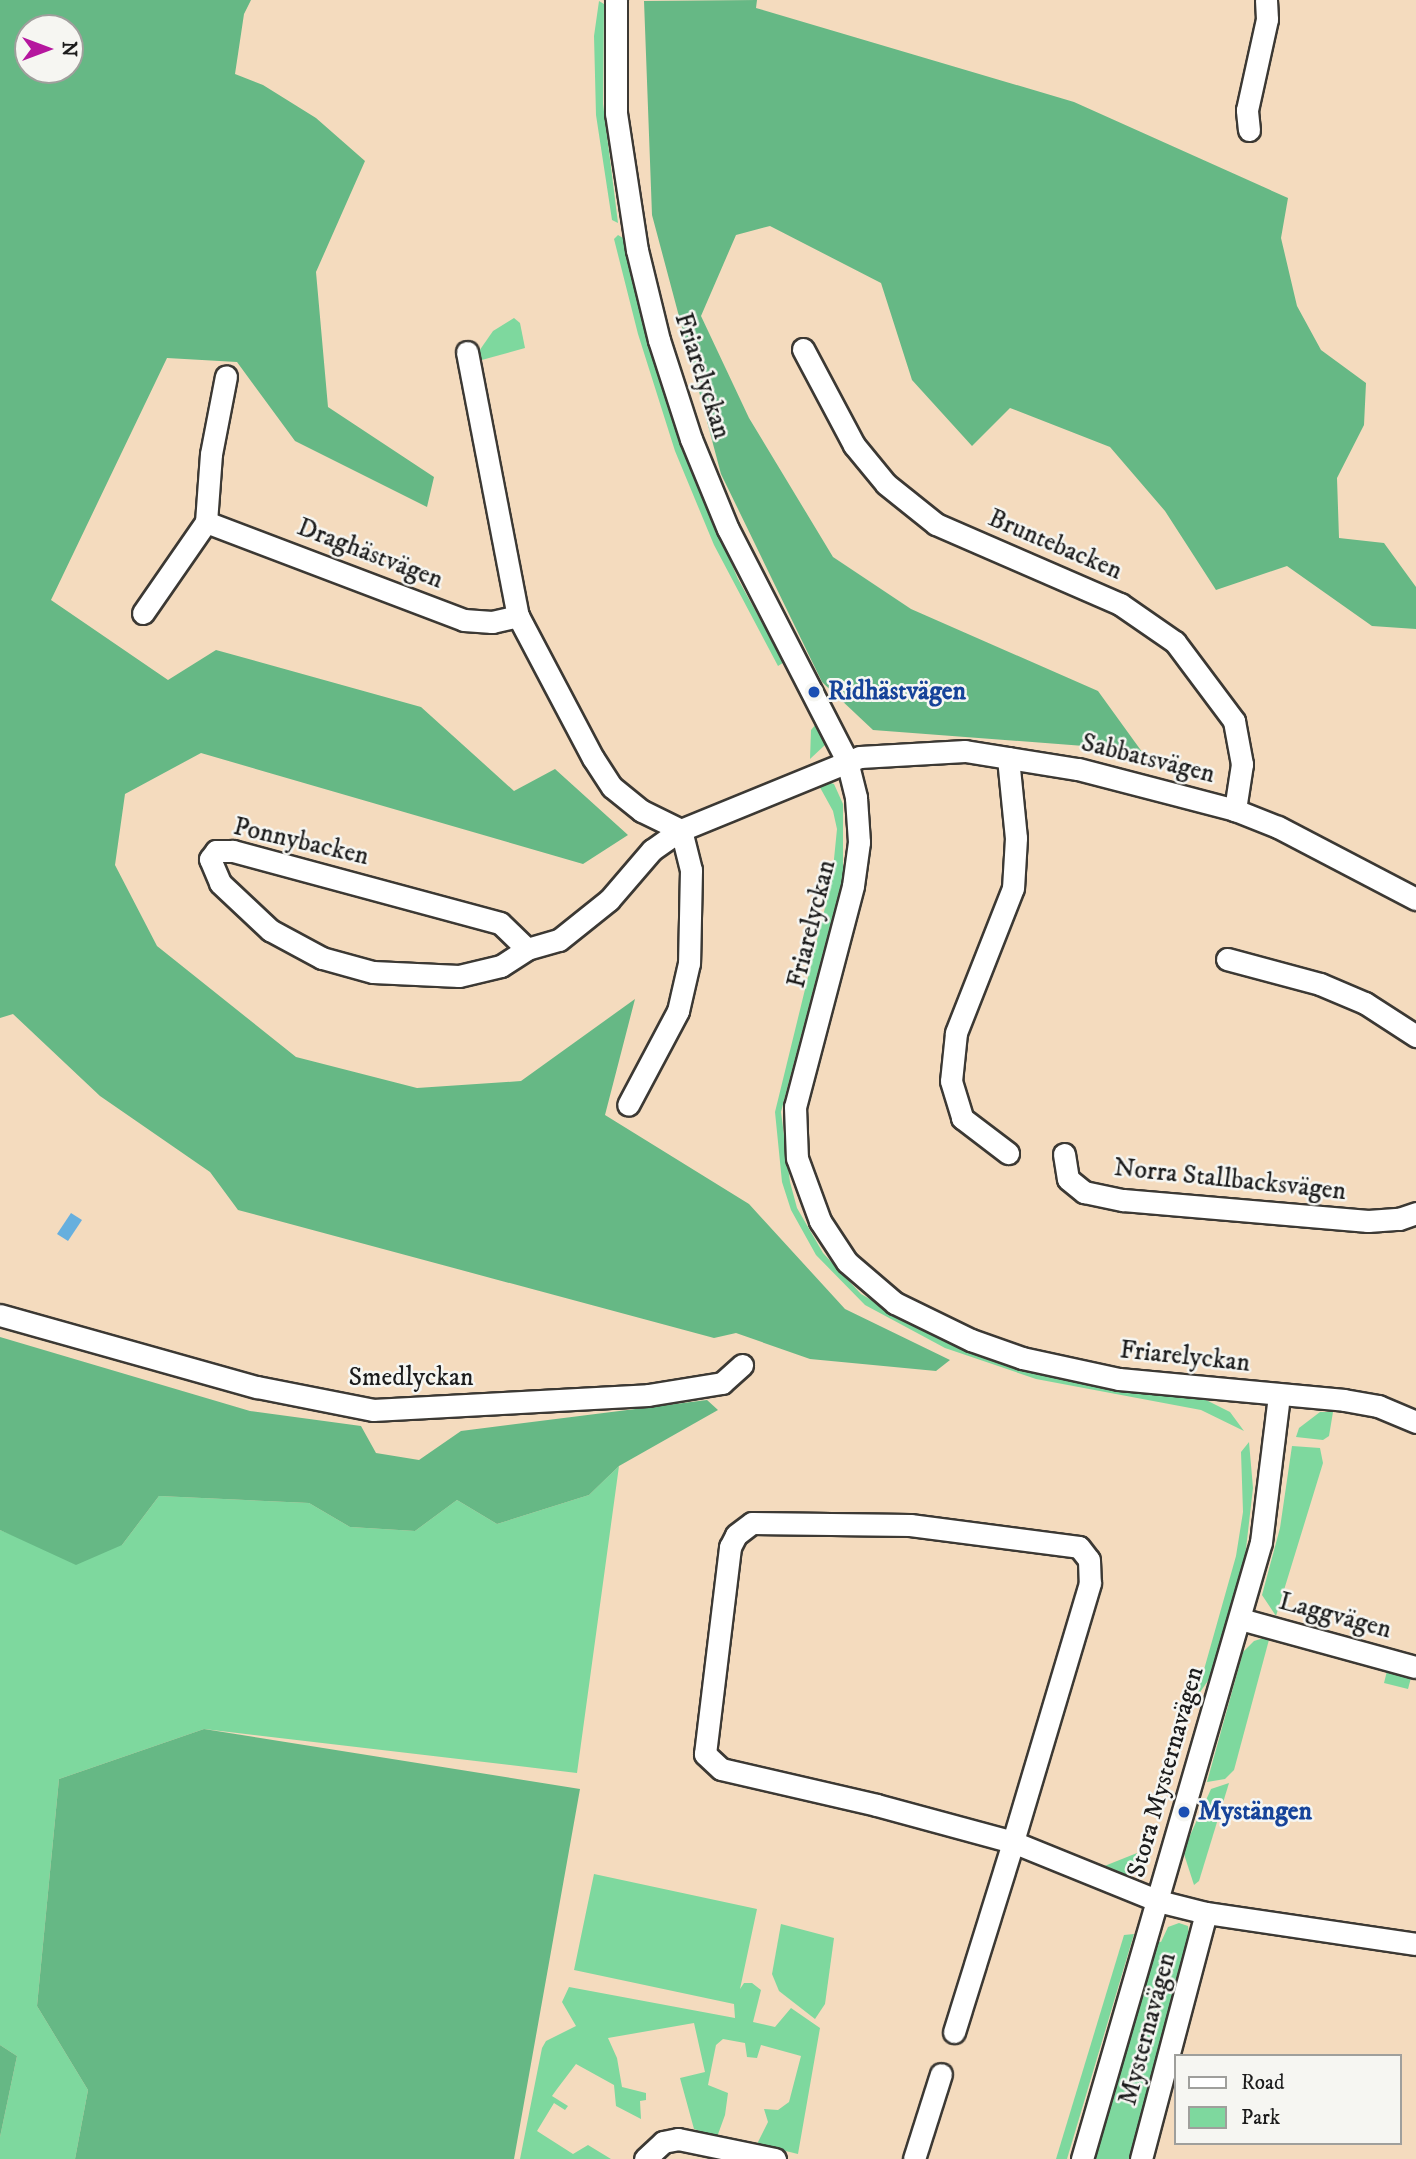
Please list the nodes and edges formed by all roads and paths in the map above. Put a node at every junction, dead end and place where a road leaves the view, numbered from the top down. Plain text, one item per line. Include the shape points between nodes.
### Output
1 (616, 0) edge
2 (1266, 0) edge
3 (1249, 130) dead end
4 (803, 349) dead end
5 (467, 352) dead end
6 (226, 376) dead end
7 (206, 522) junction
8 (143, 613) dead end
9 (518, 617) junction
10 (1008, 758) junction
11 (847, 761) junction
12 (1235, 810) junction
13 (681, 830) junction
14 (1416, 899) edge
15 (527, 949) junction
16 (1227, 960) dead end
17 (1416, 1036) edge
18 (628, 1105) dead end
19 (1008, 1153) dead end
20 (1064, 1154) dead end
21 (1416, 1213) edge
22 (0, 1315) edge
23 (742, 1365) dead end
24 (1279, 1395) junction
25 (1416, 1422) edge
26 (1240, 1619) junction
27 (1416, 1667) edge
28 (1013, 1842) junction
29 (1158, 1901) junction
30 (1206, 1913) junction
31 (1416, 1944) edge
32 (954, 2032) dead end
33 (941, 2074) dead end
34 (645, 2159) edge
35 (775, 2159) edge
36 (914, 2159) edge
37 (1082, 2159) edge
38 (1141, 2159) edge

1 - 11 street, Friarelyckan via 616,113 637,250 659,340 691,439 728,528
2 - 3 street via 1267,19 1247,110
4 - 12 street, Bruntebacken via 854,446 886,484 936,524 1121,604 1175,642 1234,721 1242,764
5 - 9 street
6 - 7 street via 211,454
7 - 8 street
7 - 9 street, Draghästvägen via 464,620 492,622
9 - 13 street via 612,788 642,811
10 - 11 street, Sabbatsvägen via 965,751 903,751
10 - 12 street, Sabbatsvägen via 1079,769
10 - 19 street via 1016,838 1013,888 956,1033 951,1081 962,1118
11 - 13 street
11 - 24 street, Friarelyckan via 859,842 853,886 800,1083 794,1122 801,1177 834,1245 870,1283 909,1312 1022,1358 1119,1379
12 - 14 street, Sabbatsvägen via 1278,827
13 - 15 street, Ponnybacken via 652,850 609,900 559,940
13 - 18 street via 690,859 690,963 678,1011
15 - 15 street, Ponnybacken via 501,966 459,976 373,972 322,958 270,930 228,892 211,871 210,859 216,850 233,850 500,923
16 - 17 street via 1320,984 1365,1003
20 - 21 street, Norra Stallbacksvägen via 1068,1178 1084,1192 1123,1200 1368,1221
22 - 23 street, Smedlyckan via 257,1387 373,1410 648,1395 722,1383
24 - 25 street, Friarelyckan via 1377,1406
24 - 26 street, Stora Mysternavägen via 1261,1542
26 - 27 street, Laggvägen
26 - 29 street, Stora Mysternavägen
28 - 28 street via 1090,1583 1087,1555 1066,1542 910,1525 762,1522 741,1530 730,1547 705,1747 711,1764
28 - 29 street
28 - 32 street
29 - 30 street
29 - 37 street, Stora Mysternavägen
30 - 31 street
30 - 38 street, Mysternavägen
33 - 36 street
34 - 35 street via 663,2142 678,2139

